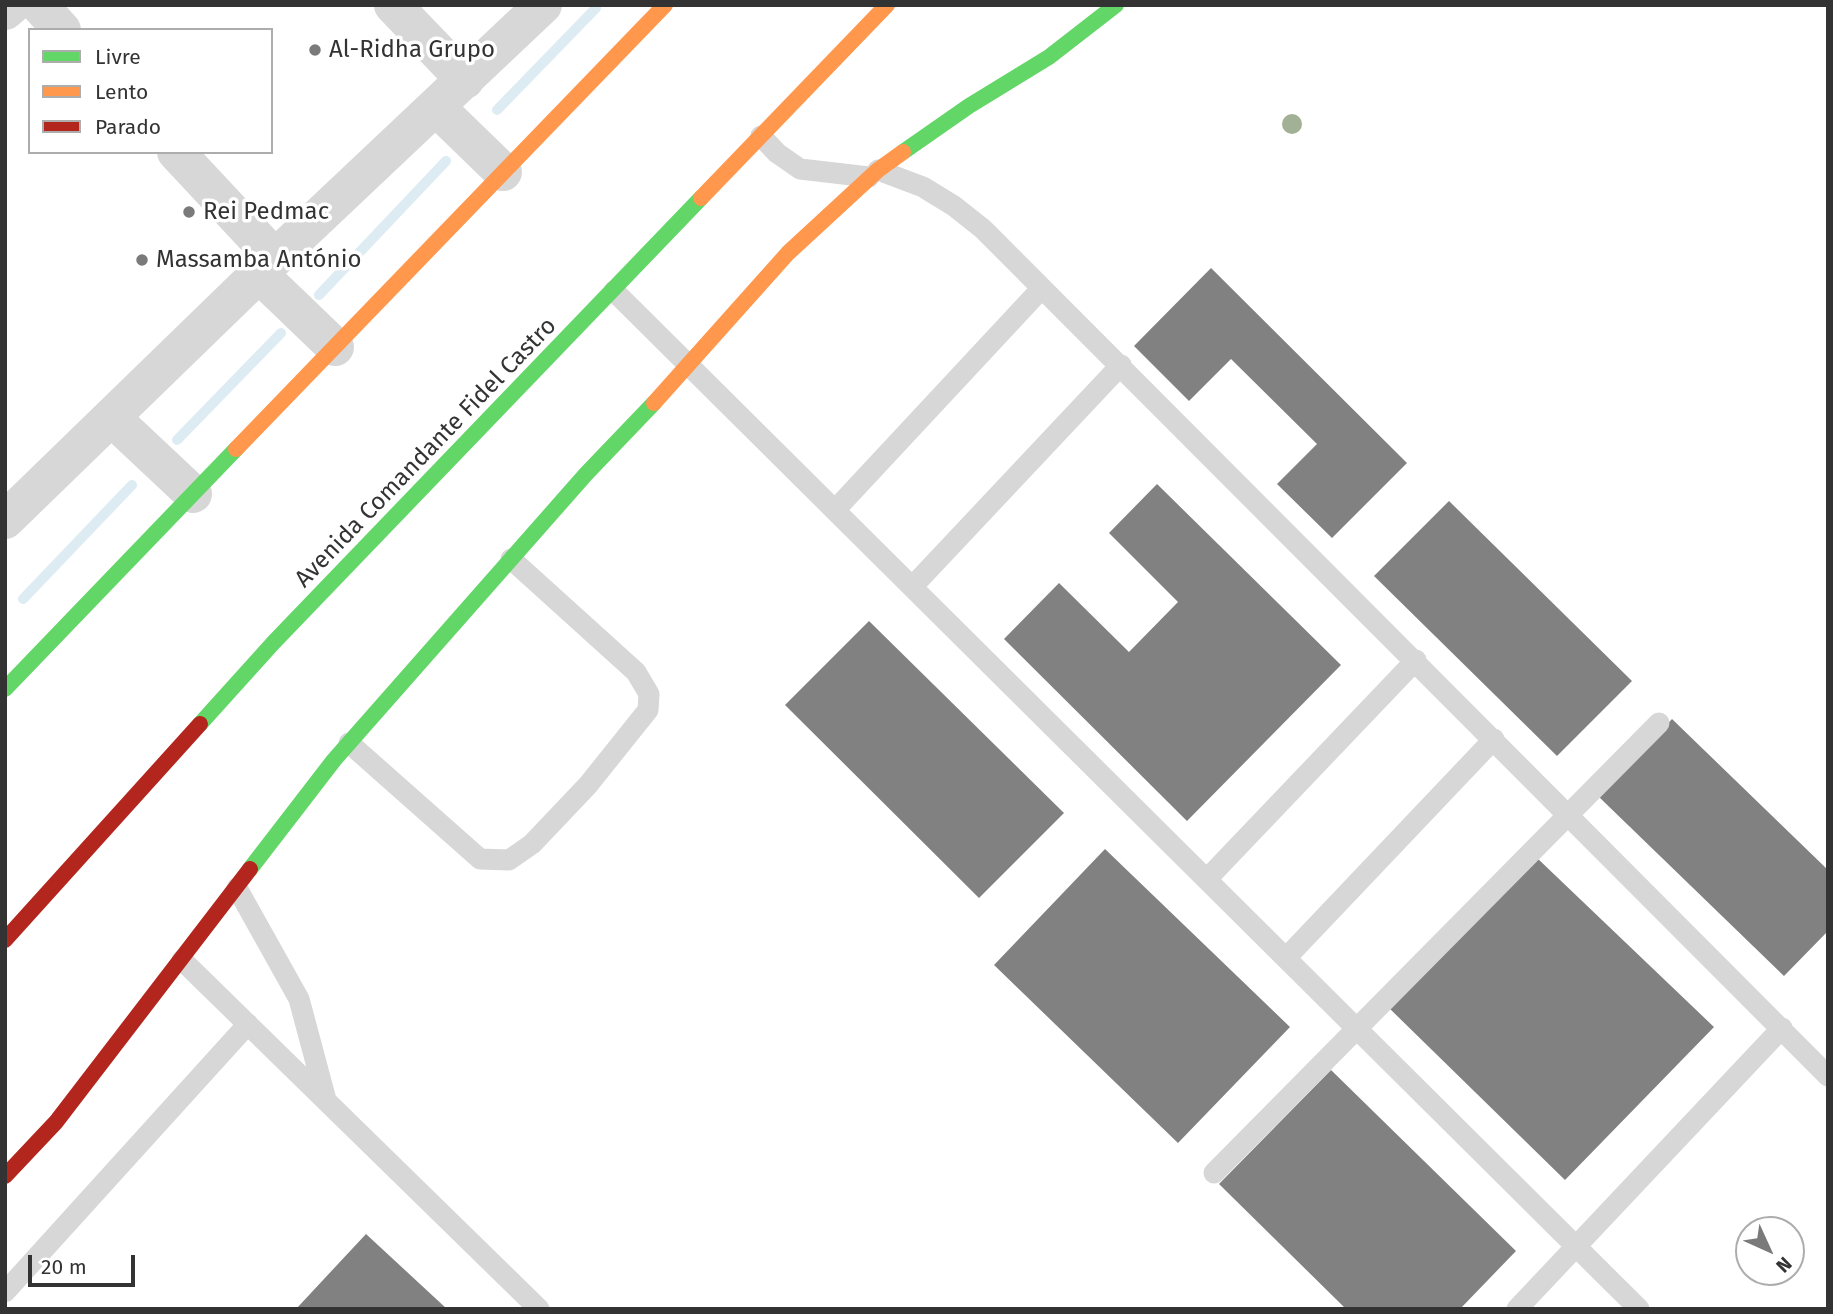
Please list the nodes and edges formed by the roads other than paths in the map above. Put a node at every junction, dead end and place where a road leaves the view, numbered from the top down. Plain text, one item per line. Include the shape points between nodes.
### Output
1 (12, 5) edge
2 (39, 5) edge
3 (393, 5) edge
4 (543, 5) edge
5 (887, 5) edge
6 (1116, 5) edge
7 (654, 9) edge
8 (5, 11) edge
9 (60, 28) edge
10 (465, 80) junction
11 (436, 107) junction
12 (761, 136) junction
13 (178, 154) edge
14 (503, 172) junction
15 (873, 174) junction
16 (267, 266) junction
17 (1042, 288) junction
18 (614, 291) junction
19 (335, 347) junction
20 (691, 365) junction
21 (1121, 365) junction
22 (111, 417) junction
23 (193, 494) junction
24 (836, 509) junction
25 (5, 520) edge
26 (511, 559) junction
27 (913, 586) junction
28 (1416, 660) junction
29 (5, 689) edge
30 (1659, 723) dead end
31 (1494, 738) junction
32 (349, 743) junction
33 (1569, 814) junction
34 (1207, 879) junction
35 (237, 888) junction
36 (5, 940) edge
37 (1286, 958) junction
38 (182, 960) junction
39 (248, 1024) junction
40 (1782, 1028) junction
41 (1357, 1029) junction
42 (1828, 1076) edge
43 (326, 1100) junction
44 (1214, 1174) dead end
45 (5, 1176) edge
46 (1574, 1246) junction
47 (5, 1292) edge
48 (539, 1309) edge
49 (1517, 1309) edge
50 (1639, 1309) edge

1 - 8 street
2 - 9 street
3 - 10 street
4 - 10 street
5 - 12 main road, Avenida Comandante Fidel Castro
6 - 15 main road via 1048,57
7 - 14 main road
10 - 11 street
11 - 14 street
11 - 16 street
12 - 15 lane via 800,169
12 - 18 main road, Avenida Comandante Fidel Castro
13 - 16 street
14 - 19 main road
15 - 17 lane via 923,187 954,206
15 - 20 main road via 788,253
16 - 19 street
16 - 22 street
17 - 21 lane
17 - 24 lane
18 - 20 lane
18 - 36 main road, Avenida Comandante Fidel Castro via 274,642
19 - 23 main road
20 - 24 lane
20 - 26 main road
21 - 27 lane
21 - 28 lane
22 - 23 street
22 - 25 street
23 - 29 main road
24 - 27 lane
26 - 32 main road
26 - 32 lane via 636,672 649,694 648,710 588,785 532,844 509,860 480,859
27 - 34 lane
28 - 31 lane
28 - 34 lane
30 - 33 lane
31 - 33 lane
31 - 37 lane
32 - 35 main road
33 - 40 lane
33 - 41 lane
34 - 37 lane
35 - 38 main road
35 - 43 lane via 299,999
37 - 41 lane
38 - 39 lane
38 - 45 main road via 56,1122
39 - 43 lane
39 - 47 lane
40 - 42 lane
40 - 46 lane
41 - 44 lane
41 - 46 lane
43 - 48 lane
46 - 49 lane
46 - 50 lane

